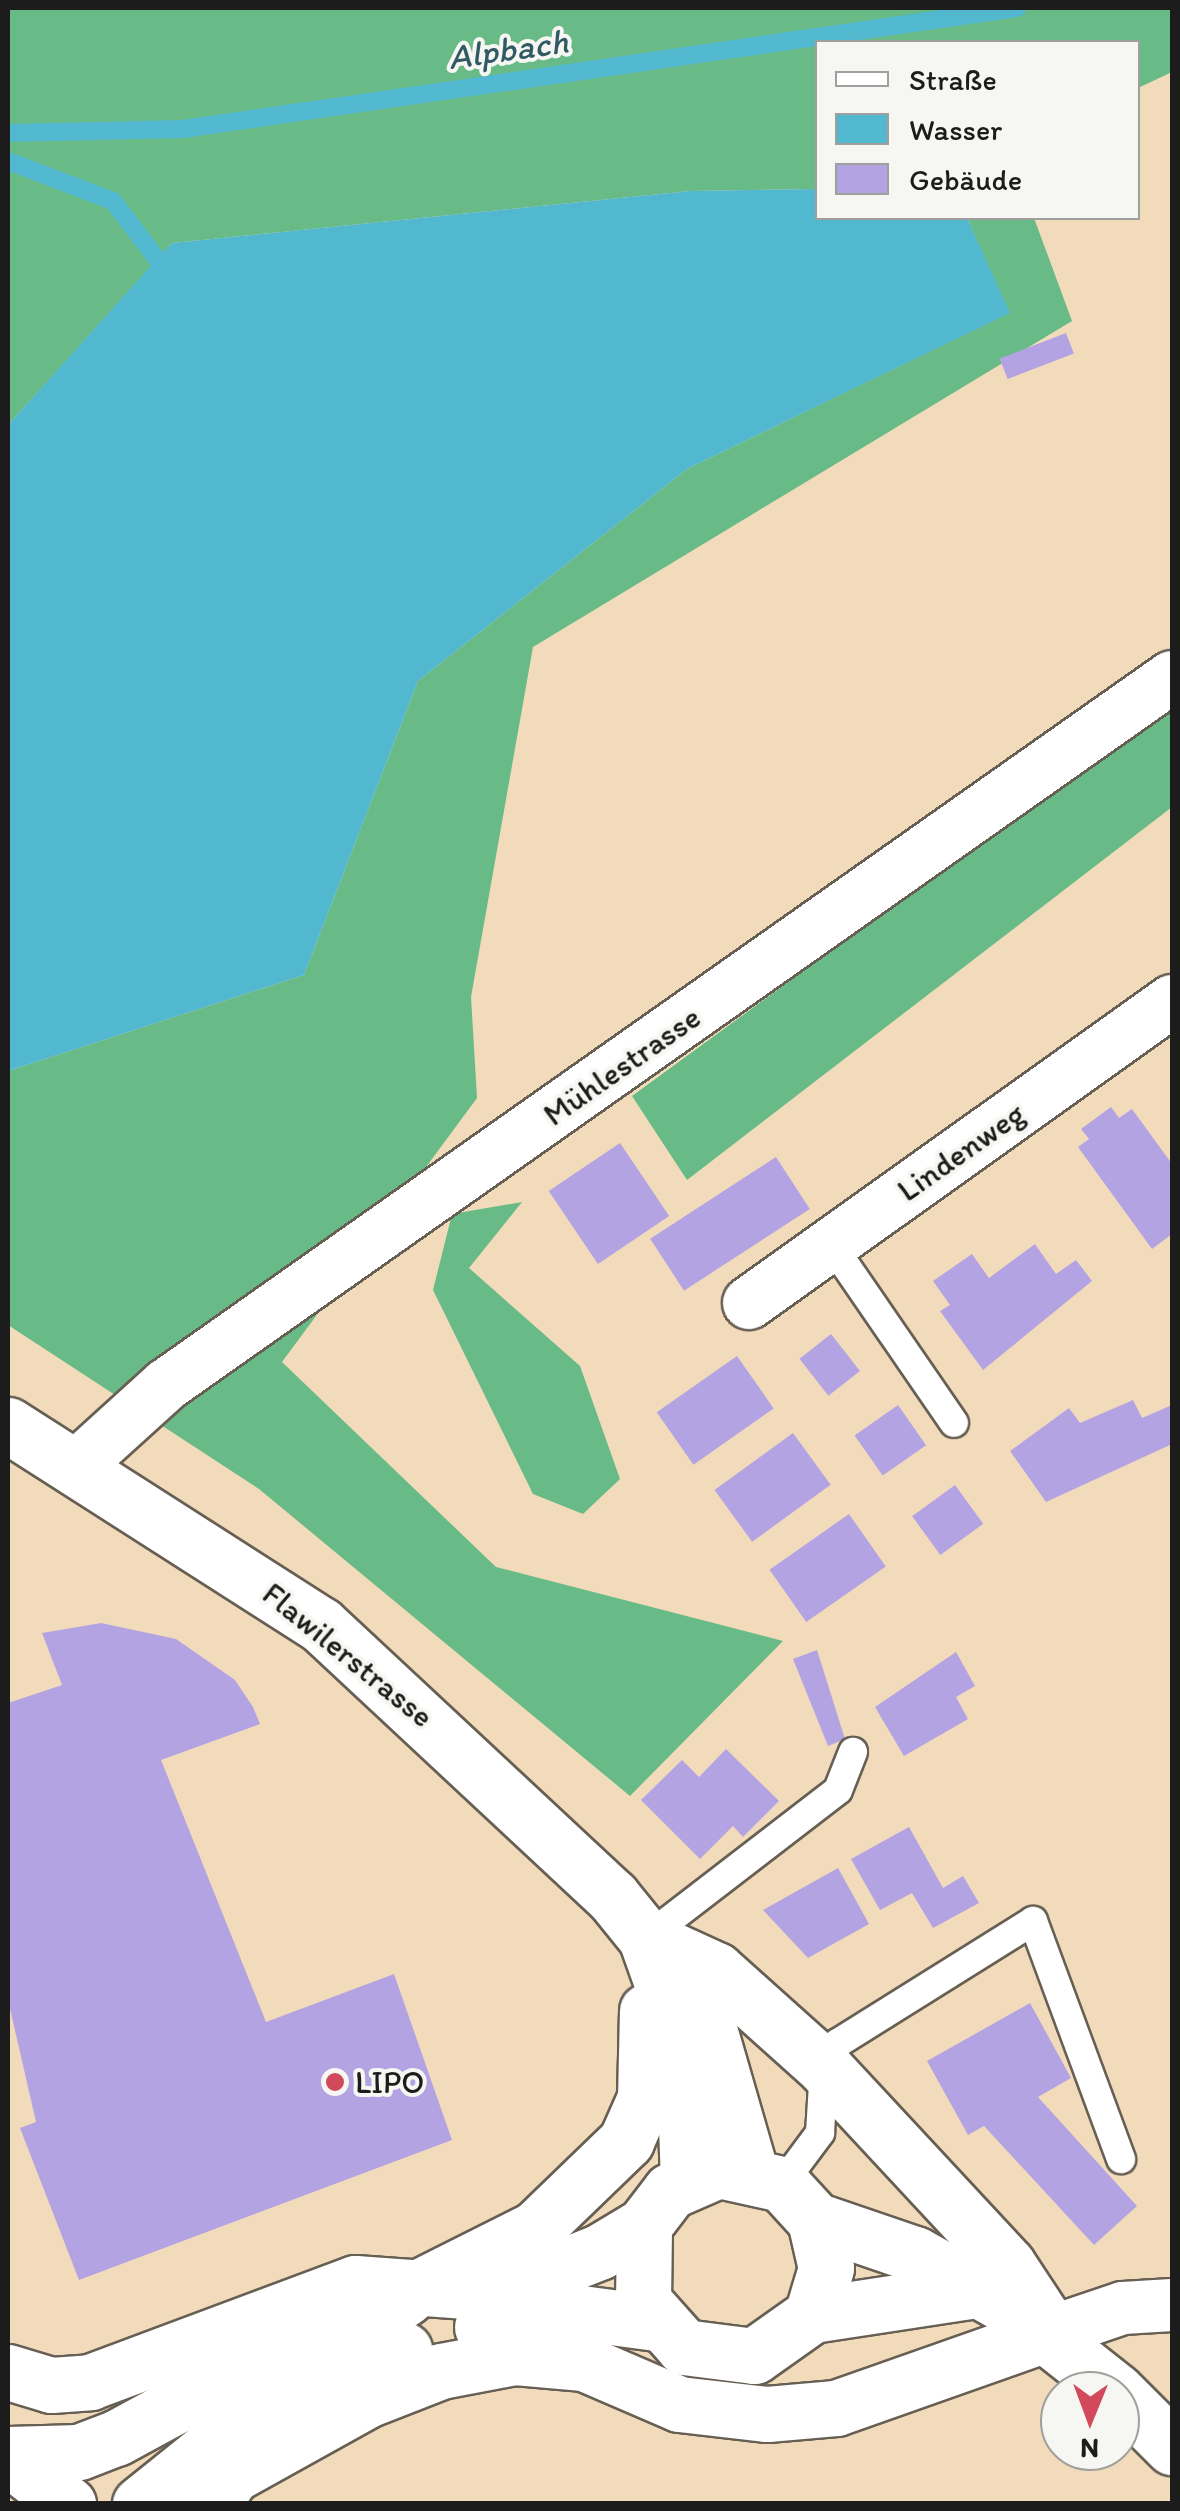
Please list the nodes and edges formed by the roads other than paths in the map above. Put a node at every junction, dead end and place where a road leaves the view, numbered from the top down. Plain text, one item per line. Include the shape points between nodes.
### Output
1 (1172, 678) edge
2 (1172, 1001) edge
3 (831, 1244) junction
4 (749, 1303) dead end
5 (954, 1423) dead end
6 (8, 1425) edge
7 (80, 1464) junction
8 (853, 1752) dead end
9 (667, 1949) junction
10 (824, 2068) junction
11 (1121, 2160) dead end
12 (688, 2180) junction
13 (782, 2192) junction
14 (644, 2225) junction
15 (421, 2286) junction
16 (971, 2292) junction
17 (1172, 2305) edge
18 (812, 2315) junction
19 (656, 2323) junction
20 (1052, 2332) junction
21 (1094, 2371) edge
22 (8, 2372) edge
23 (1140, 2415) edge
24 (1172, 2447) edge
25 (8, 2456) edge
26 (68, 2504) edge
27 (140, 2504) edge
28 (214, 2504) edge

1 - 7 street, Mühlestrasse via 166,1386
2 - 3 street, Lindenweg
3 - 4 street, Lindenweg
3 - 5 lane
6 - 7 main road, Flawilerstrasse
7 - 9 main road, Flawilerstrasse via 321,1625 526,1806
8 - 9 lane via 838,1790
9 - 10 main road via 716,1970
9 - 12 main road, Flawilerstrasse
9 - 13 main road, Flawilerstrasse
9 - 15 main road via 645,2098 626,2141 535,2229
10 - 11 lane via 870,2015 1033,1921
10 - 13 lane via 820,2134
10 - 20 main road via 1008,2265
12 - 13 main road
12 - 14 main road
13 - 16 main road via 916,2254
13 - 18 main road via 826,2268
14 - 15 main road via 496,2293
14 - 19 main road via 637,2276
15 - 22 main road via 354,2282 90,2382 50,2385
15 - 25 main road via 368,2324 232,2375 116,2438 80,2452
16 - 18 main road
16 - 20 main road
17 - 20 street via 1123,2308
18 - 19 main road via 754,2356 718,2358
19 - 27 main road via 566,2310 428,2341 253,2413
20 - 21 main road
20 - 28 main road via 836,2408 767,2414 679,2404 584,2363 514,2357 441,2371 367,2400 232,2475
23 - 24 main road
25 - 26 main road

